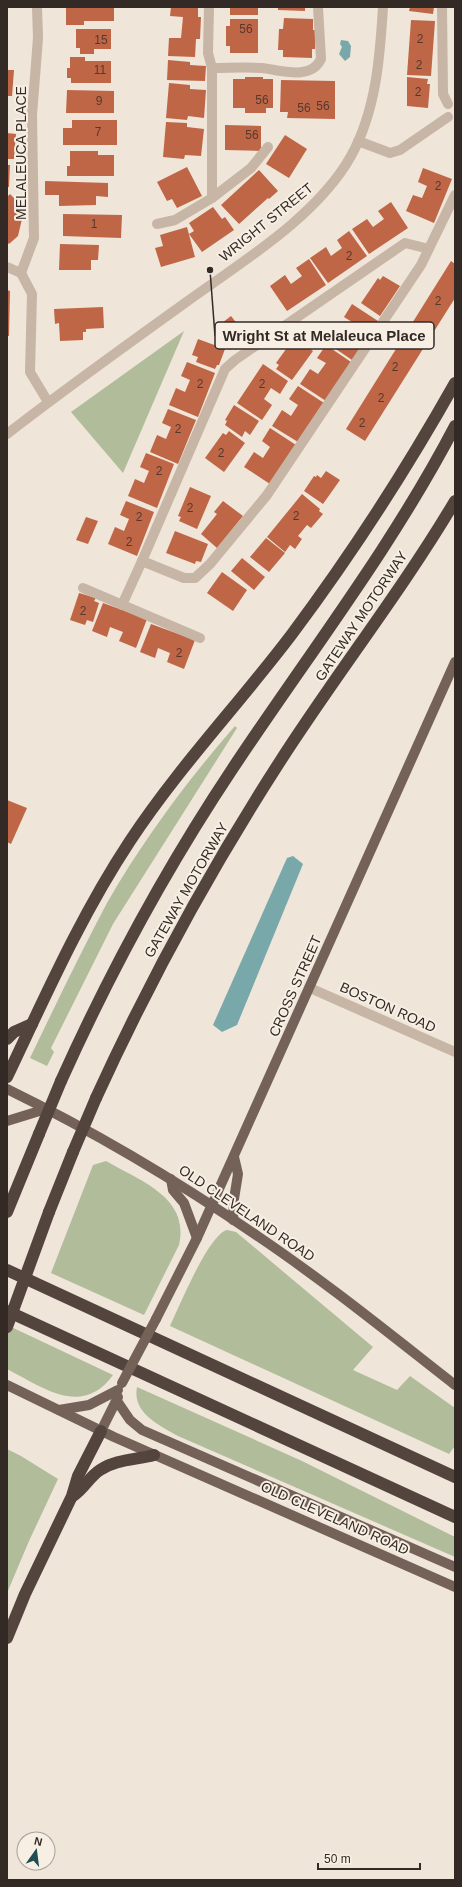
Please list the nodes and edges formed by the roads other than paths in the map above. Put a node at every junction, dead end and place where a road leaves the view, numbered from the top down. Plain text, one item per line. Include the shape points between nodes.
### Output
1 (37, 7) edge
2 (209, 7) edge
3 (318, 7) edge
4 (383, 7) edge
5 (442, 7) edge
6 (212, 68) junction
7 (452, 103) edge
8 (451, 119) edge
9 (358, 141) junction
10 (268, 147) dead end
11 (455, 195) edge
12 (212, 198) junction
13 (157, 224) dead end
14 (429, 249) junction
15 (7, 267) edge
16 (21, 273) junction
17 (455, 383) edge
18 (48, 402) junction
19 (455, 426) edge
20 (7, 434) edge
21 (455, 502) edge
22 (142, 561) junction
23 (83, 588) dead end
24 (122, 605) junction
25 (200, 638) dead end
26 (455, 662) edge
27 (310, 988) junction
28 (32, 1024) junction
29 (7, 1039) edge
30 (455, 1052) edge
31 (7, 1077) edge
32 (7, 1089) edge
33 (46, 1109) junction
34 (7, 1121) edge
35 (234, 1157) junction
36 (171, 1179) junction
37 (211, 1206) junction
38 (7, 1212) edge
39 (233, 1220) junction
40 (197, 1238) junction
41 (7, 1270) edge
42 (7, 1311) edge
43 (7, 1328) edge
44 (7, 1385) edge
45 (455, 1385) edge
46 (120, 1386) junction
47 (117, 1401) junction
48 (56, 1410) junction
49 (101, 1431) junction
50 (154, 1455) junction
51 (455, 1477) edge
52 (72, 1496) junction
53 (455, 1517) edge
54 (455, 1567) edge
55 (455, 1587) edge
56 (7, 1638) edge

1 - 16 street, MELALEUCA PLACE via 38,38 32,115 34,238
2 - 6 street via 208,52
3 - 6 street via 321,59 318,66 310,71 290,73 262,68
4 - 9 street, WRIGHT STREET via 374,91
5 - 7 street via 443,94
6 - 12 street
7 - 8 street via 446,110
8 - 9 street via 435,126 400,150 390,153
9 - 18 street, WRIGHT STREET via 351,157 326,192 297,219 255,253
10 - 12 street via 251,168
11 - 14 street
12 - 13 street via 174,220
14 - 22 street via 406,244 225,369
14 - 22 street via 421,265 267,495 206,569 195,578 184,578
15 - 16 street
16 - 18 street via 32,294 30,372
17 - 28 highway via 409,460 292,635 169,786 130,840 78,928
18 - 20 street, WRIGHT STREET
19 - 38 highway, GATEWAY MOTORWAY, bridge via 393,533 198,821 126,947 61,1081
21 - 43 highway, GATEWAY MOTORWAY, bridge via 405,581 289,748 173,943 131,1023 96,1098 48,1212
22 - 24 street
23 - 24 street
24 - 25 street
26 - 27 main road, CROSS STREET
27 - 30 street, BOSTON ROAD
27 - 35 main road, CROSS STREET
28 - 29 highway via 14,1032
28 - 31 highway
32 - 33 main road, OLD CLEVELAND ROAD
33 - 34 main road
33 - 36 main road, OLD CLEVELAND ROAD via 90,1131
35 - 37 main road, CROSS STREET
35 - 39 main road via 238,1174
36 - 37 main road, OLD CLEVELAND ROAD
36 - 40 main road via 173,1190 184,1203
37 - 39 main road, OLD CLEVELAND ROAD
37 - 40 main road, CROSS STREET
39 - 45 main road, OLD CLEVELAND ROAD via 354,1307
40 - 46 main road, CROSS STREET, bridge
41 - 51 highway
42 - 53 highway
44 - 48 main road, OLD CLEVELAND ROAD
46 - 47 main road
46 - 48 main road via 89,1406
47 - 49 main road
47 - 54 main road via 130,1420 142,1430
48 - 49 main road, OLD CLEVELAND ROAD
49 - 50 main road, OLD CLEVELAND ROAD
49 - 52 highway via 78,1476
50 - 52 highway via 110,1464 92,1476 79,1492
50 - 55 main road, OLD CLEVELAND ROAD
52 - 56 highway

